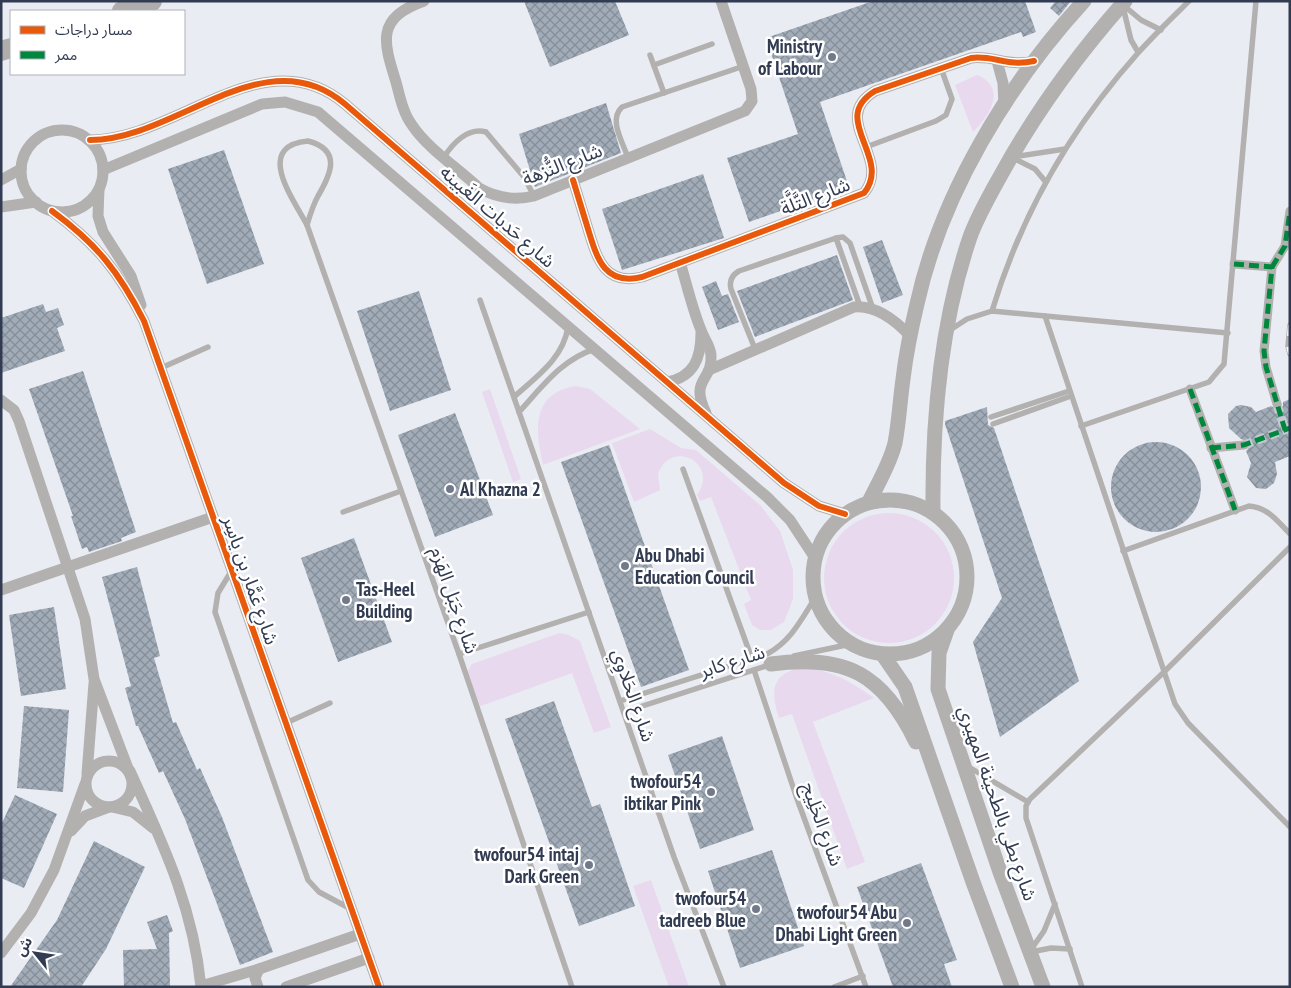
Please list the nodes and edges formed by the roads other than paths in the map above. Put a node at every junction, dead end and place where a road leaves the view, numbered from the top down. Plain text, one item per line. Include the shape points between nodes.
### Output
1 (152, 1) edge
2 (424, 1) edge
3 (721, 1) edge
4 (1084, 1) edge
5 (1188, 1) edge
6 (1256, 1) edge
7 (1124, 3) edge
8 (125, 10) edge
9 (1161, 30) junction
10 (712, 44) dead end
11 (1138, 52) junction
12 (650, 56) dead end
13 (997, 61) junction
14 (1034, 61) junction
15 (654, 65) junction
16 (744, 66) junction
17 (940, 68) junction
18 (664, 93) junction
19 (1004, 106) junction
20 (90, 140) junction
21 (866, 147) junction
22 (1065, 149) junction
23 (444, 157) junction
24 (1011, 157) junction
25 (628, 158) junction
26 (21, 169) junction
27 (103, 170) junction
28 (1, 180) edge
29 (573, 180) junction
30 (1045, 181) junction
31 (99, 188) junction
32 (534, 196) junction
33 (36, 202) junction
34 (1, 208) edge
35 (52, 211) junction
36 (1290, 211) edge
37 (307, 225) junction
38 (836, 238) junction
39 (680, 262) junction
40 (1234, 264) junction
41 (1272, 267) junction
42 (480, 300) dead end
43 (860, 306) junction
44 (873, 309) junction
45 (992, 311) junction
46 (1045, 316) junction
47 (144, 321) junction
48 (568, 325) junction
49 (701, 331) junction
50 (946, 332) junction
51 (1228, 333) junction
52 (910, 336) junction
53 (208, 347) dead end
54 (595, 349) junction
55 (755, 349) junction
56 (161, 368) junction
57 (709, 370) junction
58 (667, 382) junction
59 (1190, 389) junction
60 (1070, 394) junction
61 (514, 397) junction
62 (1, 400) edge
63 (1277, 404) tunnel mouth
64 (519, 412) junction
65 (708, 416) junction
66 (991, 418) dead end
67 (993, 424) dead end
68 (1081, 426) junction
69 (1244, 445) tunnel mouth
70 (1211, 448) junction
71 (683, 469) dead end
72 (401, 491) junction
73 (869, 502) junction
74 (1235, 510) junction
75 (343, 512) dead end
76 (933, 512) junction
77 (845, 514) junction
78 (213, 517) junction
79 (1290, 534) edge
80 (1290, 547) edge
81 (1123, 551) junction
82 (815, 558) junction
83 (68, 567) junction
84 (232, 570) junction
85 (1, 590) edge
86 (815, 598) junction
87 (589, 612) junction
88 (947, 629) junction
89 (851, 644) junction
90 (458, 654) junction
91 (883, 655) junction
92 (752, 659) junction
93 (771, 664) junction
94 (754, 670) junction
95 (1164, 672) junction
96 (94, 679) junction
97 (620, 701) junction
98 (330, 704) dead end
99 (624, 712) junction
100 (286, 723) junction
101 (963, 764) junction
102 (129, 771) junction
103 (937, 778) junction
104 (86, 780) junction
105 (1028, 802) junction
106 (110, 807) junction
107 (1290, 827) edge
108 (160, 837) junction
109 (64, 843) junction
110 (1055, 904) junction
111 (351, 909) junction
112 (360, 934) junction
113 (1070, 949) junction
114 (1, 953) edge
115 (1029, 953) junction
116 (369, 958) junction
117 (259, 969) junction
118 (863, 976) junction
119 (201, 986) edge
120 (258, 987) edge
121 (286, 987) edge
122 (379, 987) edge
123 (572, 987) edge
124 (724, 987) edge
125 (834, 987) edge
126 (866, 987) edge
127 (1012, 987) edge
128 (1043, 987) edge
129 (1082, 987) edge

1 - 8 highway
2 - 23 street, شارع النُّزهة via 395,16 387,30 385,46 406,116 418,133
3 - 16 street, شارع النُّزهة
4 - 14 street
5 - 9 lane
6 - 40 lane
7 - 9 lane via 1141,20
7 - 11 lane via 1131,40
7 - 24 street via 1066,71
9 - 11 lane
10 - 15 lane
11 - 22 lane
12 - 15 lane
13 - 14 street, شارع التَّلَّة via 1015,64
13 - 17 street, شارع التَّلَّة via 978,57
13 - 19 street via 1003,83
14 - 19 street
15 - 18 lane
16 - 18 lane
16 - 25 street, شارع النُّزهة via 753,95 745,111
17 - 21 street, شارع التَّلَّة via 875,90 863,100 857,121
17 - 21 lane via 952,99 946,115
18 - 25 lane via 626,105 617,113 616,126
19 - 52 street via 948,210 931,254
20 - 26 street via 74,131 47,132 26,151
20 - 27 street via 100,154
20 - 58 street, شارع حَدبات الغَبينه via 128,135 258,83 285,79 318,86 335,95
21 - 39 street, شارع التَّلَّة via 873,175 868,188 858,196
22 - 24 lane
22 - 30 lane
23 - 32 street, شارع النُّزهة via 489,194 512,199
23 - 32 lane via 461,138 476,131 486,132 524,178
24 - 30 lane via 1035,169
24 - 50 street via 971,235
25 - 29 street, شارع النُّزهة
26 - 28 street
26 - 33 street via 24,187
27 - 31 street
27 - 48 street, شارع حَدبات الغَبينه via 262,104 285,102 307,107 327,118
29 - 32 street, شارع النُّزهة
29 - 39 street, شارع التَّلَّة via 598,260 609,273 634,279
30 - 45 lane via 1005,268
31 - 35 street via 94,197 80,208
31 - 47 street, شارع عَمَّار بن ياسِر via 100,224 134,284
33 - 34 street
33 - 35 street
35 - 47 street, شارع عَمَّار بن ياسِر via 101,253
36 - 41 street via 1285,246
37 - 37 lane, شارع جَبَل الهَزم via 313,206 328,181 331,164 323,148 308,141 291,145 284,151 279,168
37 - 72 lane, شارع جَبَل الهَزم
38 - 43 lane
38 - 44 lane via 848,240
38 - 55 lane via 739,271 733,276 731,289
39 - 49 street
40 - 41 street
40 - 51 lane
41 - 63 street via 1264,351
42 - 61 lane, شارع الحَلاوِي
43 - 44 street
43 - 55 street via 843,310
44 - 52 street via 897,323
45 - 46 lane
45 - 50 lane via 967,318
46 - 51 lane
46 - 60 lane
47 - 56 street, شارع عَمَّار بن ياسِر
48 - 54 street, شارع حَدبات الغَبينه
48 - 61 lane via 556,357
49 - 57 street via 711,353
49 - 58 street via 701,351 696,364 680,378
50 - 76 street via 932,438
51 - 59 lane via 1226,357 1220,371 1209,382
52 - 73 street via 894,443
53 - 56 lane
54 - 64 lane via 562,366
54 - 82 street, شارع حَدبات الغَبينه via 781,509
55 - 57 street
56 - 78 street, شارع عَمَّار بن ياسِر
57 - 65 street via 700,384 699,394
58 - 65 street, شارع حَدبات الغَبينه
59 - 68 lane
59 - 70 street
60 - 66 lane
60 - 67 lane
60 - 68 lane
61 - 64 lane, شارع الحَلاوِي
62 - 83 street via 14,410 19,421
64 - 87 lane, شارع الحَلاوِي
65 - 77 street, شارع حَدبات الغَبينه via 807,499
68 - 81 lane
69 - 70 street
70 - 74 street
71 - 92 lane
72 - 75 lane
72 - 90 lane, شارع جَبَل الهَزم
73 - 76 street via 909,502
73 - 77 street
74 - 79 lane via 1249,506 1263,509
74 - 81 lane
76 - 88 street via 955,536 967,568 965,594
77 - 82 street via 826,533
78 - 83 street
78 - 84 street, شارع عَمَّار بن ياسِر
80 - 95 lane
81 - 95 lane
82 - 86 street via 812,571
83 - 85 street
83 - 96 street via 85,619
84 - 100 street, شارع عَمَّار بن ياسِر
84 - 111 lane via 218,593 215,612 308,880 319,892
86 - 89 street via 826,622
86 - 92 lane, شارع كابر via 786,641 767,654
87 - 90 lane
87 - 97 lane, شارع الحَلاوِي
88 - 91 street via 918,650
88 - 101 street, شارع بطي بالطحينة المهيري via 939,653 938,689
89 - 91 street
89 - 93 lane, شارع كابر
90 - 123 lane, شارع جَبَل الهَزم
91 - 103 street via 905,687
92 - 97 lane, شارع كابر
93 - 94 lane, شارع كابر
93 - 103 street via 820,661 844,667 867,678 903,715
94 - 99 lane, شارع كابر
94 - 118 lane, شارع الخَلِيج via 796,796
95 - 105 lane
95 - 107 lane via 1170,694 1188,723
96 - 102 street
96 - 104 street
97 - 99 lane, شارع الحَلاوِي
98 - 100 lane
99 - 124 lane, شارع الحَلاوِي via 674,857
100 - 111 street, شارع عَمَّار بن ياسِر
101 - 105 lane
101 - 115 street, شارع بطي بالطحينة المهيري
102 - 104 street via 118,762 103,761 90,770
102 - 106 street via 133,787 130,794 126,800
102 - 108 street
103 - 127 street
104 - 106 street via 90,798 95,803
104 - 109 street
105 - 110 lane via 1026,818
106 - 108 street via 132,812 147,821
106 - 109 street via 85,816
108 - 119 street via 186,908
109 - 114 street via 31,913
110 - 113 lane
110 - 115 lane via 1044,931
111 - 112 street, شارع عَمَّار بن ياسِر
112 - 116 street, شارع عَمَّار بن ياسِر
112 - 117 street
113 - 115 lane via 1051,948
113 - 129 lane
115 - 128 street, شارع بطي بالطحينة المهيري
116 - 121 street
116 - 122 street, شارع عَمَّار بن ياسِر
117 - 119 street
117 - 120 street via 255,978
118 - 125 lane
118 - 126 lane, شارع الخَلِيج

